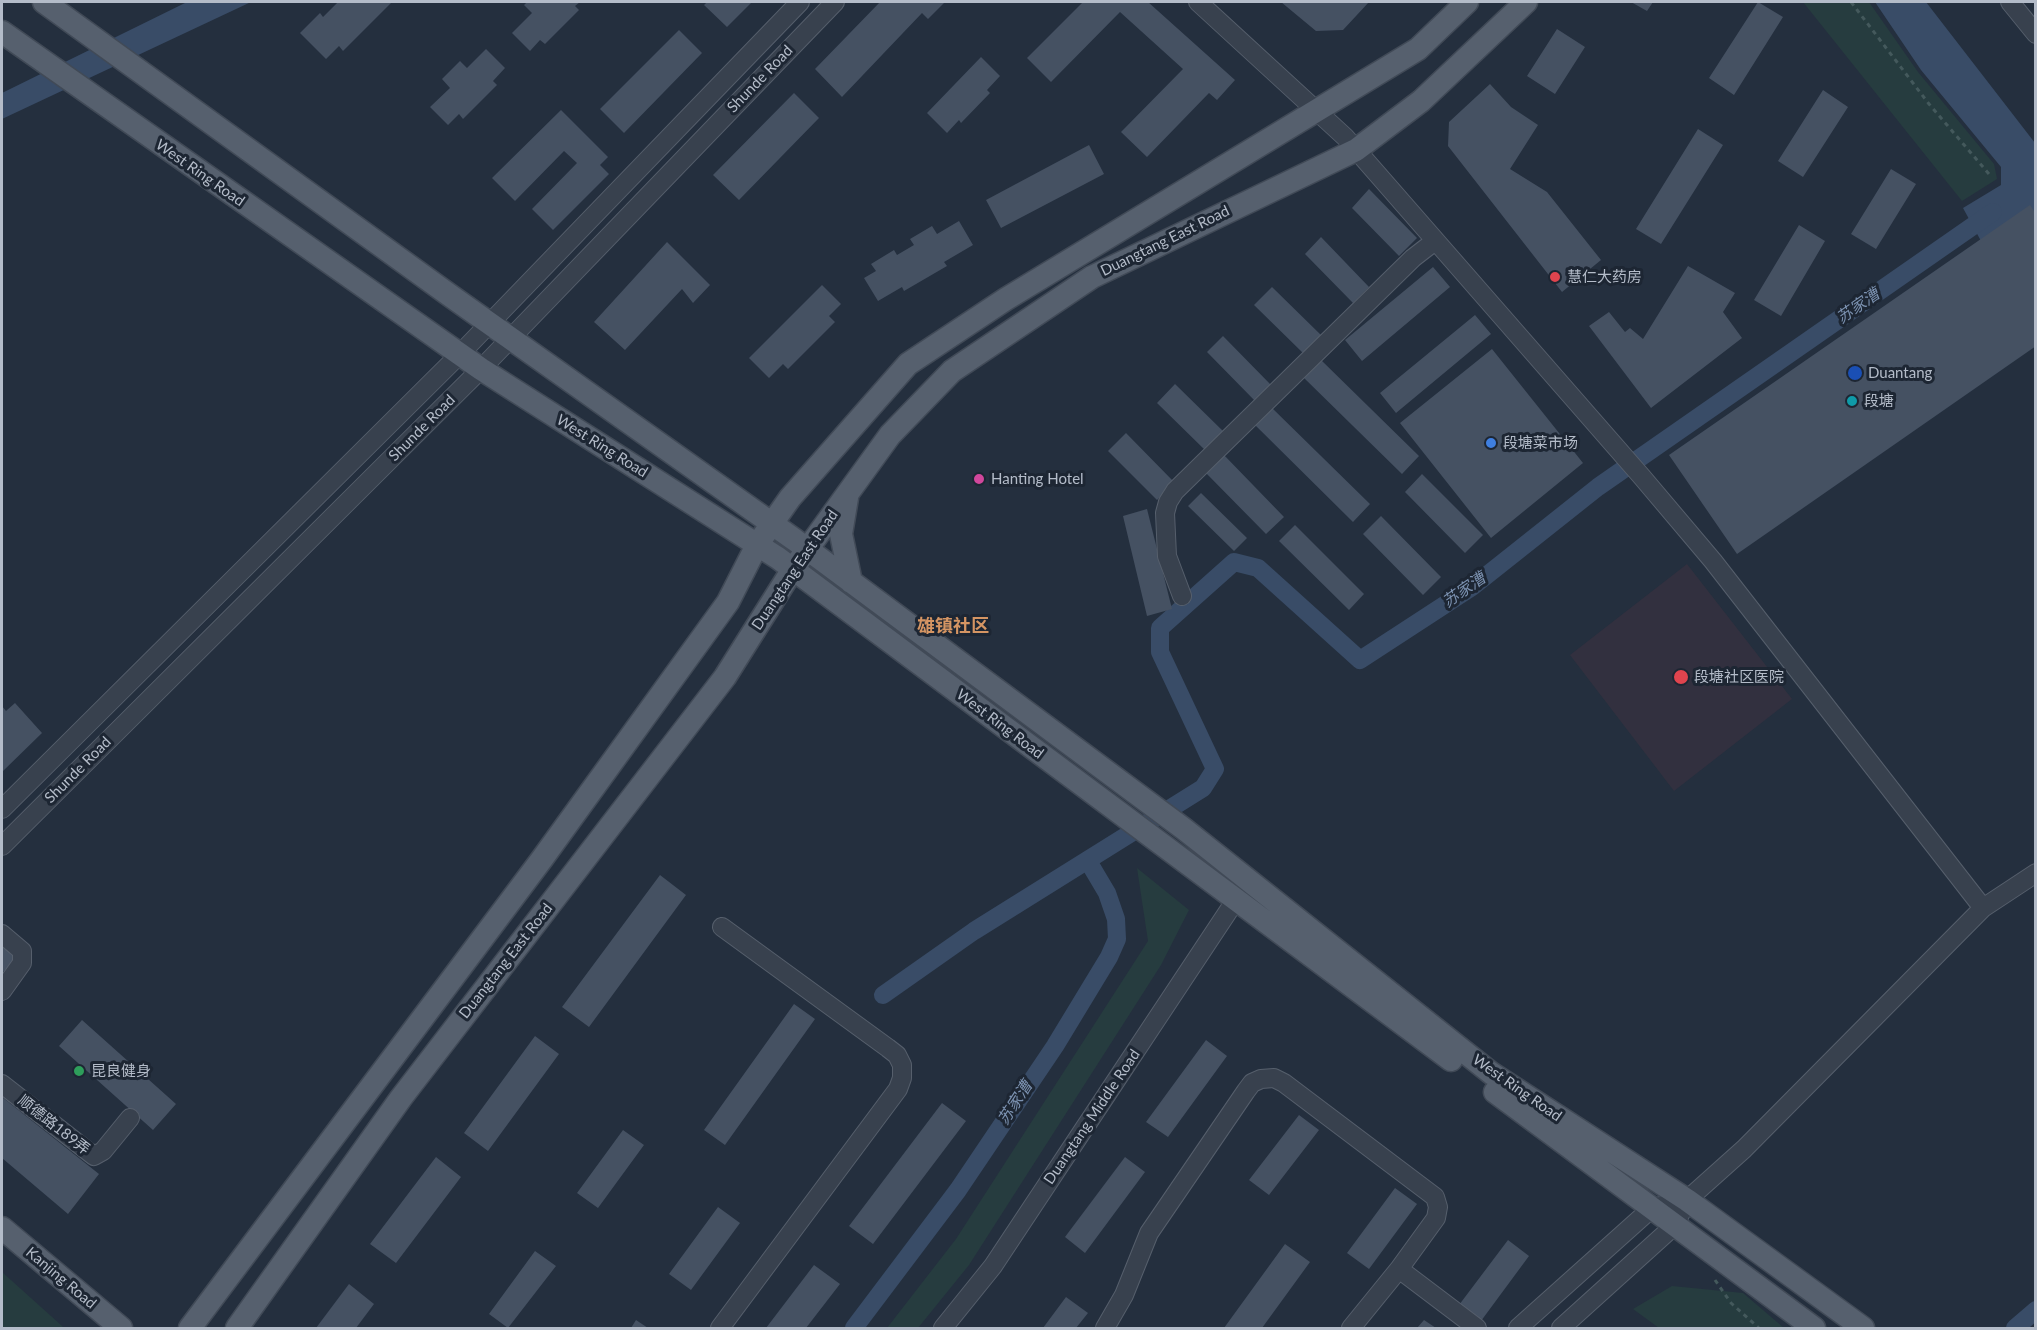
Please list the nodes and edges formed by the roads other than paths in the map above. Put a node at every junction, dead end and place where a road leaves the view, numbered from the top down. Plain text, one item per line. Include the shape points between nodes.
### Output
1 (800, 2) edge
2 (835, 2) edge
3 (1198, 2) edge
4 (1467, 2) edge
5 (1526, 2) edge
6 (2010, 2) edge
7 (49, 5) edge
8 (2, 32) edge
9 (2036, 34) edge
10 (1315, 110) junction
11 (1356, 150) junction
12 (1435, 241) junction
13 (489, 323) junction
14 (510, 337) junction
15 (460, 354) junction
16 (481, 369) junction
17 (847, 496) junction
18 (772, 523) junction
19 (757, 545) junction
20 (807, 549) junction
21 (793, 569) junction
22 (851, 582) junction
23 (1182, 596) dead end
24 (2, 809) edge
25 (2, 846) edge
26 (2036, 873) edge
27 (1235, 901) junction
28 (1983, 908) junction
29 (722, 927) dead end
30 (2, 934) edge
31 (2, 991) edge
32 (2, 1084) edge
33 (130, 1118) dead end
34 (1687, 1200) junction
35 (1652, 1208) junction
36 (1675, 1225) junction
37 (2, 1228) edge
38 (1399, 1269) junction
39 (121, 1329) edge
40 (189, 1329) edge
41 (237, 1329) edge
42 (720, 1329) edge
43 (943, 1329) edge
44 (1106, 1329) edge
45 (1351, 1329) edge
46 (1477, 1329) edge
47 (1518, 1329) edge
48 (1561, 1329) edge
49 (1814, 1329) edge
50 (1863, 1329) edge

1 - 13 street, Shunde Road
2 - 14 street, Shunde Road
3 - 10 street
4 - 10 main road, Duangtang East Road via 1418,49
5 - 11 main road, Duangtang East Road via 1421,100
6 - 9 street
7 - 13 main road, West Ring Road
8 - 15 main road, West Ring Road
10 - 11 street
10 - 18 main road, Duangtang East Road via 1006,299 908,364
11 - 12 street
11 - 17 main road, Duangtang East Road via 1092,277 952,371 890,435
12 - 23 street via 1175,491 1165,513 1167,556
12 - 28 street via 1713,561
13 - 14 main road, West Ring Road
13 - 15 street, Shunde Road
14 - 16 street, Shunde Road
14 - 18 main road, West Ring Road
15 - 16 main road, West Ring Road
15 - 24 street, Shunde Road
16 - 19 main road, West Ring Road
16 - 25 street, Shunde Road
17 - 20 main road, Duangtang East Road
17 - 22 main road via 841,534
18 - 19 main road, Duangtang East Road
18 - 20 main road, West Ring Road
19 - 21 main road, West Ring Road
19 - 40 main road, Duangtang East Road via 721,612 535,868
20 - 21 main road, Duangtang East Road
20 - 22 main road, West Ring Road
21 - 27 main road, West Ring Road
21 - 41 main road, Duangtang East Road via 725,677 401,1098
22 - 34 main road, West Ring Road via 1184,829 1491,1073
26 - 28 street
27 - 35 main road, West Ring Road
27 - 43 street, Duangtang Middle Road via 993,1266
28 - 34 street via 1744,1149
29 - 42 street via 897,1055 902,1078 898,1089
30 - 31 street via 22,951 22,963
32 - 33 street, 顺德路189弄 via 94,1156 103,1151
34 - 35 street
34 - 36 street
34 - 50 main road, West Ring Road
35 - 36 main road, West Ring Road
35 - 47 street
36 - 48 street
36 - 49 main road, West Ring Road
37 - 39 main road, Kanjing Road
38 - 44 street via 1436,1218 1435,1197 1284,1083 1274,1078 1261,1079 1246,1091 1149,1233
38 - 45 street
38 - 46 street

